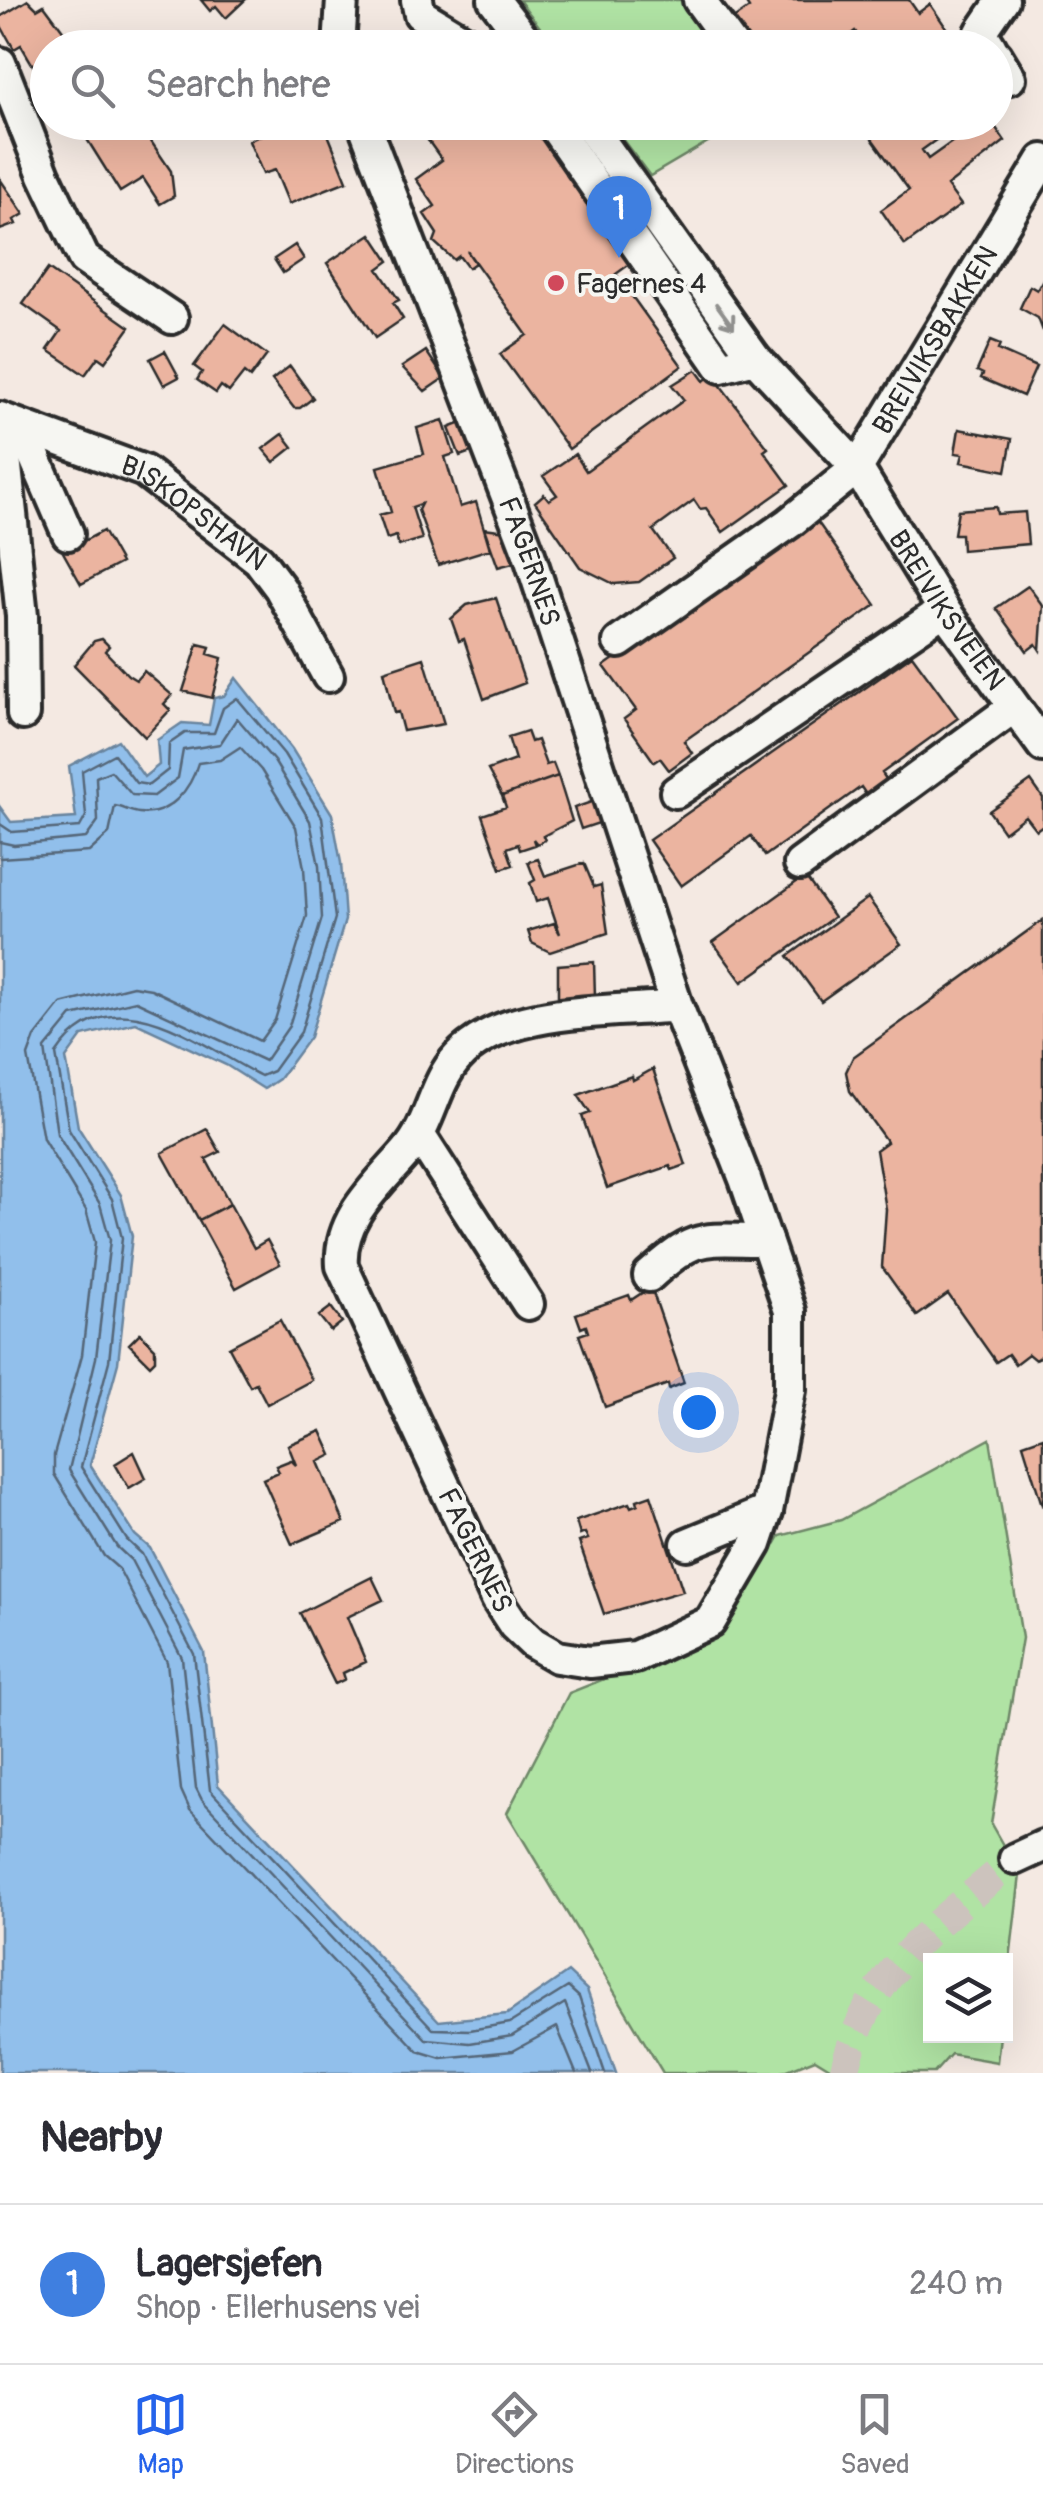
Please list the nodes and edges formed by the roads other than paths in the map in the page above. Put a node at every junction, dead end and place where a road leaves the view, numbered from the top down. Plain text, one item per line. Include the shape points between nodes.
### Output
1 (342, 0) edge
2 (417, 0) edge
3 (494, 0) edge
4 (700, 0) edge
5 (1003, 0) edge
6 (340, 30) edge
7 (446, 30) edge
8 (518, 30) edge
9 (721, 30) edge
10 (983, 30) edge
11 (0, 63) edge
12 (30, 139) edge
13 (30, 140) edge
14 (371, 140) edge
15 (564, 140) edge
16 (600, 140) edge
17 (1043, 160) edge
18 (172, 318) dead end
19 (756, 358) junction
20 (8, 422) edge
21 (857, 468) junction
22 (68, 534) dead end
23 (944, 610) junction
24 (619, 642) dead end
25 (328, 676) dead end
26 (1014, 706) junction
27 (23, 714) dead end
28 (1043, 746) edge
29 (676, 792) dead end
30 (800, 864) dead end
31 (678, 1006) junction
32 (420, 1136) junction
33 (766, 1240) junction
34 (650, 1276) dead end
35 (528, 1304) dead end
36 (767, 1511) junction
37 (687, 1544) dead end
38 (1043, 1846) edge
39 (1015, 1858) tunnel mouth

1 - 6 street
2 - 7 street via 420,14
3 - 8 street
4 - 9 street
5 - 10 street
11 - 12 street
13 - 18 street via 84,258
14 - 31 street, FAGERNES via 540,543
15 - 19 street via 722,367
16 -> 19 street, BREIVIKSVEIEN
17 - 21 street, BREIVIKSBAKKEN
19 - 21 street, BREIVIKSVEIEN
20 - 22 street
20 - 25 street, BISKOPSHAVN via 144,471 259,560
20 - 27 street
21 - 23 street, BREIVIKSVEIEN
21 - 24 street
23 - 26 street, BREIVIKSVEIEN
23 - 29 street
26 - 28 street, BREIVIKSVEIEN
26 - 30 street
31 - 32 street, FAGERNES via 515,1022 484,1034 455,1059
31 - 33 street, FAGERNES
32 - 35 street
32 - 36 street, FAGERNES via 347,1226 342,1266 514,1625 557,1658 590,1662 635,1658 672,1643 710,1622 756,1544
33 - 34 street via 684,1245
33 - 36 street, FAGERNES via 790,1311 793,1354
36 - 37 street
38 - 39 street

